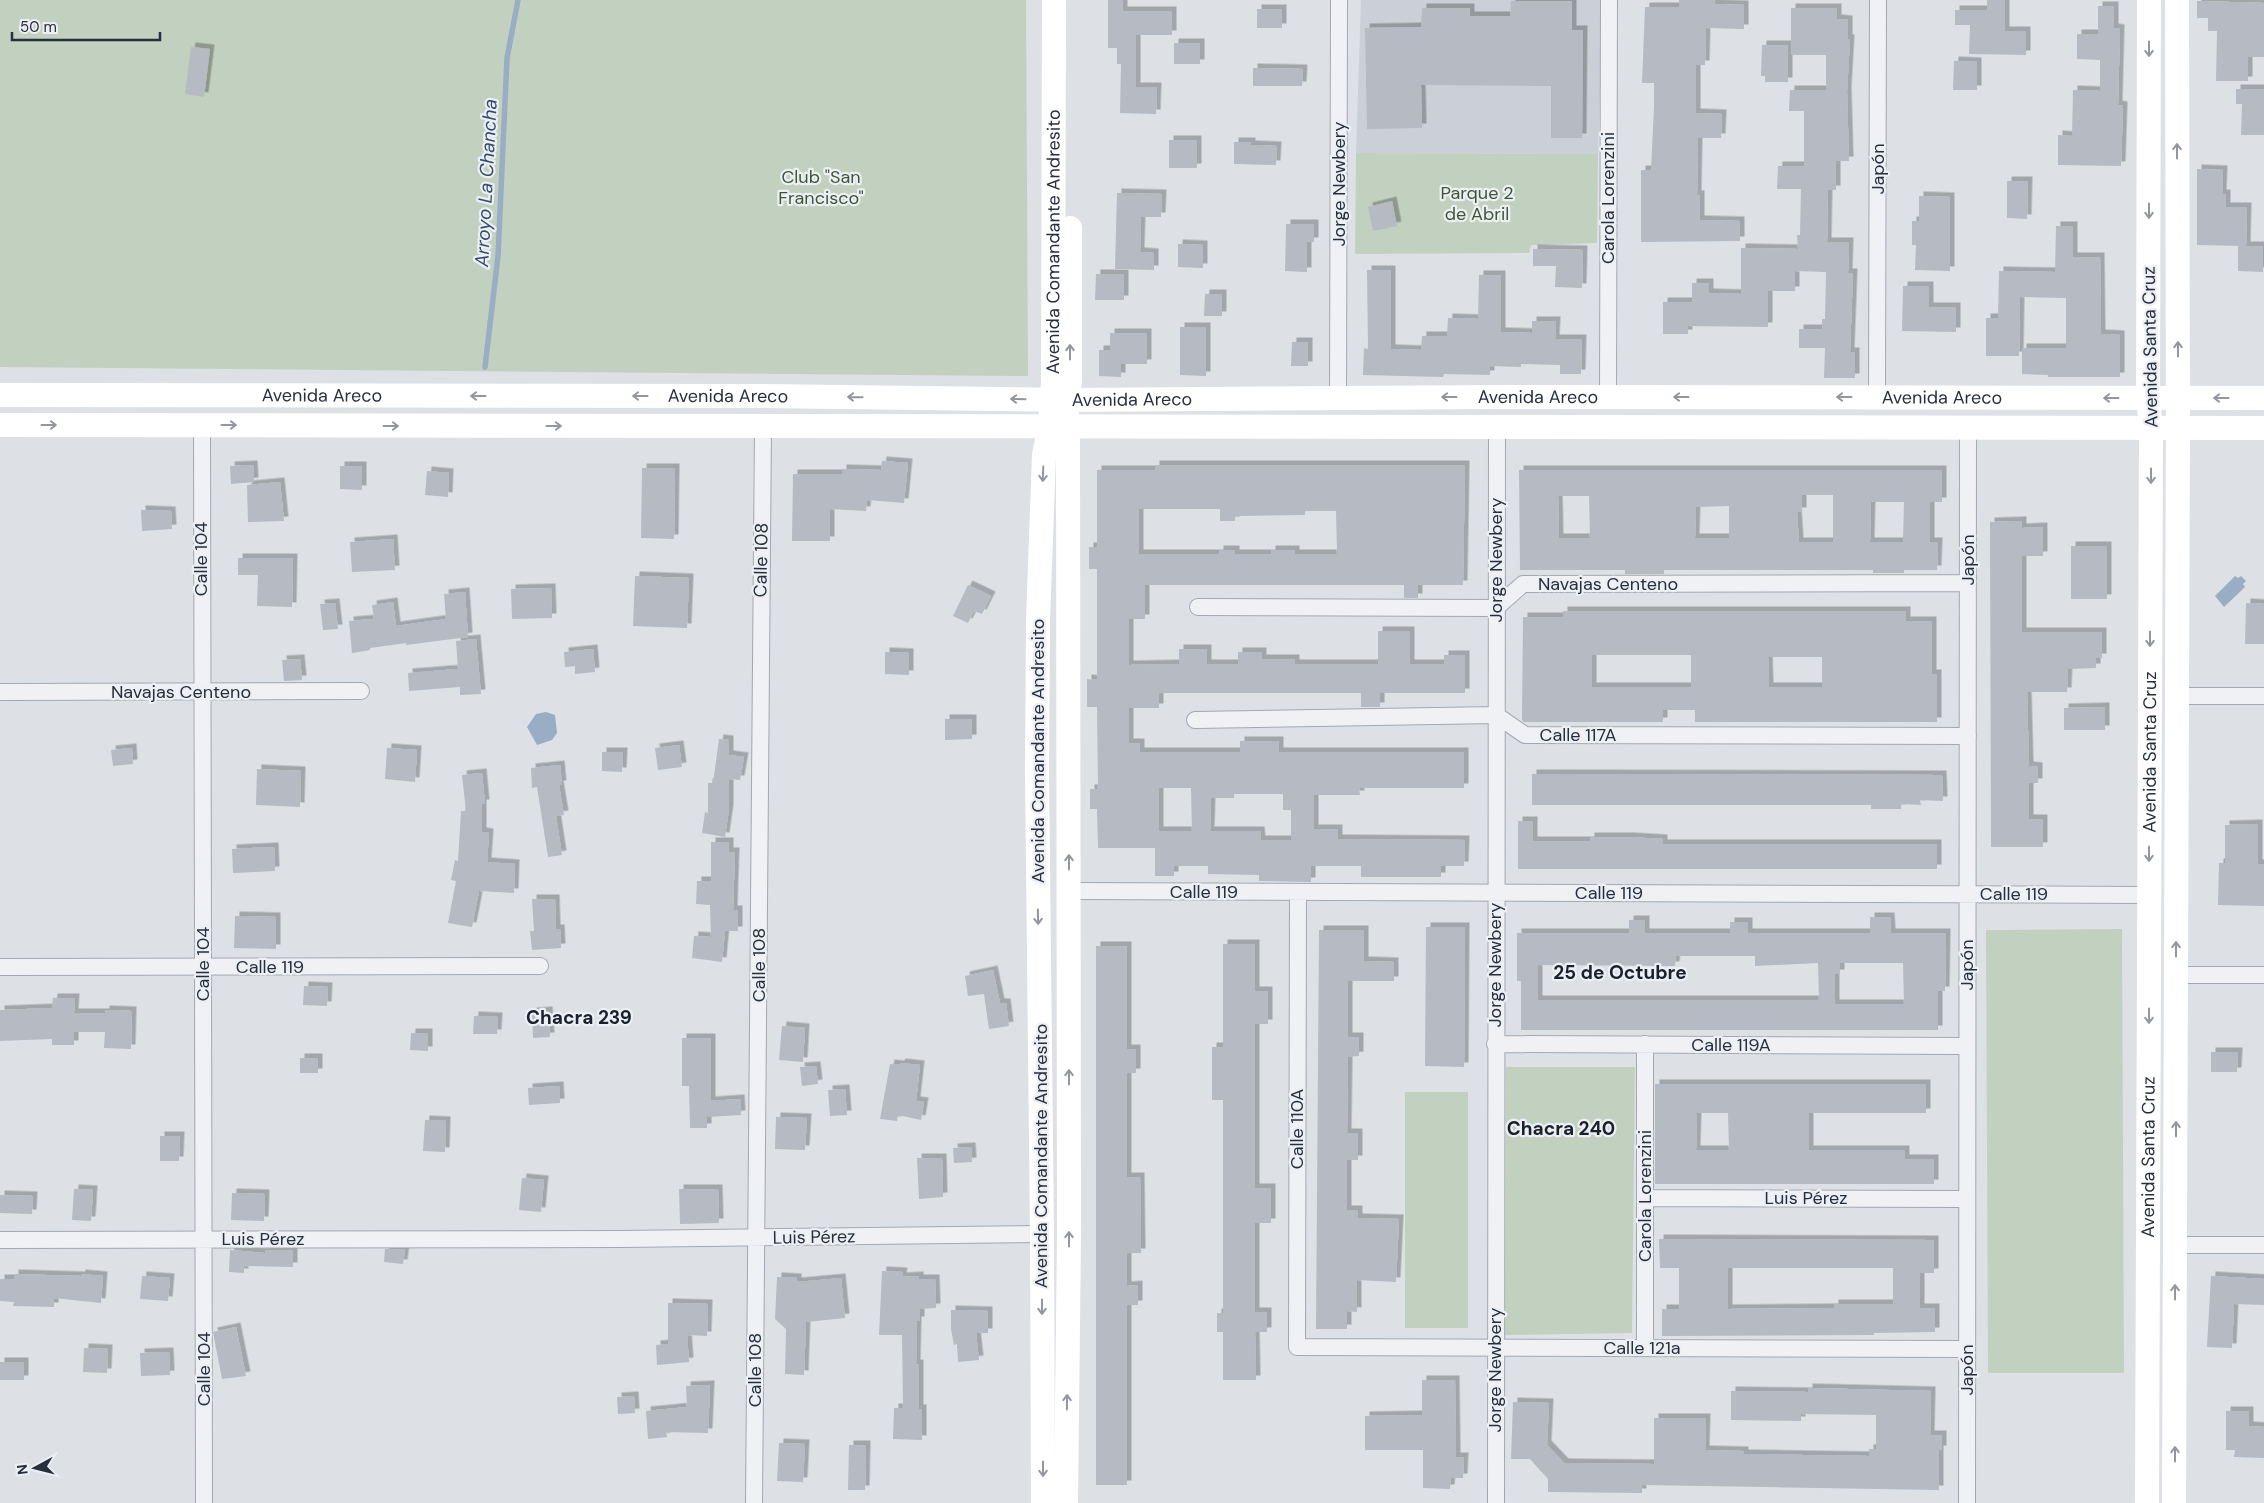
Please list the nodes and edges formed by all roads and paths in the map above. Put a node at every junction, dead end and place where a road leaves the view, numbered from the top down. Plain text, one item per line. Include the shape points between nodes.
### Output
1 (1054, 0) edge
2 (1069, 0) edge
3 (1339, 0) edge
4 (1609, 0) edge
5 (1878, 0) edge
6 (2149, 0) edge
7 (2177, 0) edge
8 (0, 395) edge
9 (1608, 397) junction
10 (1878, 397) junction
11 (1338, 398) junction
12 (2148, 398) junction
13 (2178, 398) junction
14 (2264, 398) edge
15 (1059, 400) junction
16 (0, 425) edge
17 (202, 425) junction
18 (763, 426) junction
19 (1059, 426) junction
20 (1497, 427) junction
21 (1968, 428) junction
22 (2151, 428) junction
23 (2178, 428) junction
24 (2264, 428) edge
25 (1968, 583) junction
26 (1198, 607) dead end
27 (1496, 608) junction
28 (201, 691) junction
29 (362, 691) dead end
30 (0, 692) edge
31 (2177, 696) junction
32 (2264, 696) edge
33 (1496, 715) junction
34 (1195, 720) dead end
35 (1968, 736) junction
36 (1068, 892) junction
37 (1298, 892) junction
38 (1496, 893) junction
39 (1968, 894) junction
40 (2149, 894) junction
41 (540, 966) dead end
42 (0, 967) edge
43 (204, 967) junction
44 (2176, 975) junction
45 (2264, 975) edge
46 (1495, 1044) junction
47 (1646, 1044) junction
48 (1967, 1046) junction
49 (1645, 1198) junction
50 (1967, 1199) junction
51 (1042, 1234) junction
52 (756, 1237) junction
53 (204, 1239) junction
54 (0, 1240) edge
55 (2264, 1244) edge
56 (2175, 1245) junction
57 (1316, 1347) joint
58 (1495, 1348) junction
59 (1645, 1348) junction
60 (1967, 1349) junction
61 (204, 1503) edge
62 (754, 1503) edge
63 (1043, 1503) edge
64 (1066, 1503) edge
65 (1496, 1503) edge
66 (1967, 1503) edge
67 (2147, 1503) edge
68 (2174, 1503) edge

1 - 15 main road, Avenida Comandante Andresito
15 -> 2 main road, Avenida Comandante Andresito via 1070,381
3 - 11 street, Jorge Newbery
4 - 9 street, Carola Lorenzini
5 - 10 street, Japón
6 -> 12 main road, Avenida Santa Cruz
13 -> 7 main road, Avenida Santa Cruz
15 -> 8 main road, Avenida Areco via 742,396
10 -> 9 main road, Avenida Areco
9 -> 11 main road, Avenida Areco
12 -> 10 main road, Avenida Areco
11 - 15 main road, Avenida Areco
12 - 13 main road, Avenida Areco
12 - 22 main road, Avenida Santa Cruz
14 -> 13 main road, Avenida Areco
13 - 23 main road, Avenida Santa Cruz
15 - 19 main road, Avenida Comandante Andresito
16 -> 17 main road, Avenida Areco
17 -> 18 main road, Avenida Areco
17 - 28 street, Calle 104
18 - 19 main road, Avenida Areco
18 - 52 street, Calle 108
19 - 20 main road, Avenida Areco
36 -> 19 main road, Avenida Comandante Andresito
19 -> 51 main road, Avenida Comandante Andresito via 1044,455 1038,621 1036,770
20 - 21 main road, Avenida Areco
20 - 27 street, Jorge Newbery
21 - 22 main road, Avenida Areco
21 - 25 street, Japón
22 - 23 main road, Avenida Areco
22 -> 40 main road, Avenida Santa Cruz
23 - 24 main road, Avenida Areco
23 - 31 main road, Avenida Santa Cruz
25 - 27 street, Navajas Centeno via 1523,584
25 - 35 street, Japón
26 - 27 street
27 - 33 street, Jorge Newbery
28 - 29 street, Navajas Centeno
28 - 30 street, Navajas Centeno
28 - 43 street, Calle 104
31 - 32 street
44 -> 31 main road, Avenida Santa Cruz
33 - 34 street
33 - 35 street, Calle 117A via 1525,735
33 - 38 street, Jorge Newbery
35 - 39 street, Japón
36 - 37 street, Calle 119
64 -> 36 main road, Avenida Comandante Andresito
37 - 38 street, Calle 119
37 - 57 street, Calle 110A via 1297,1347
38 - 39 street, Calle 119
38 - 46 street, Jorge Newbery
39 - 40 street, Calle 119
39 - 48 street, Japón
40 -> 67 main road, Avenida Santa Cruz
41 - 43 street, Calle 119
42 - 43 street, Calle 119
43 - 53 street, Calle 104
44 - 45 street
56 -> 44 main road, Avenida Santa Cruz
46 - 47 street, Calle 119A
46 - 58 street, Jorge Newbery
47 - 48 street, Calle 119A
47 - 49 street, Carola Lorenzini
48 - 50 street, Japón
49 - 50 street, Luis Pérez
49 - 59 street, Carola Lorenzini
50 - 60 street, Japón
51 - 52 street, Luis Pérez
51 -> 63 main road, Avenida Comandante Andresito
52 - 53 street, Luis Pérez
52 - 62 street, Calle 108
53 - 54 street, Luis Pérez
53 - 61 street, Calle 104
55 - 56 street
68 -> 56 main road, Avenida Santa Cruz
57 - 58 street, Calle 121a
58 - 59 street, Calle 121a
58 - 65 street, Jorge Newbery
59 - 60 street, Calle 121a
60 - 66 street, Japón

